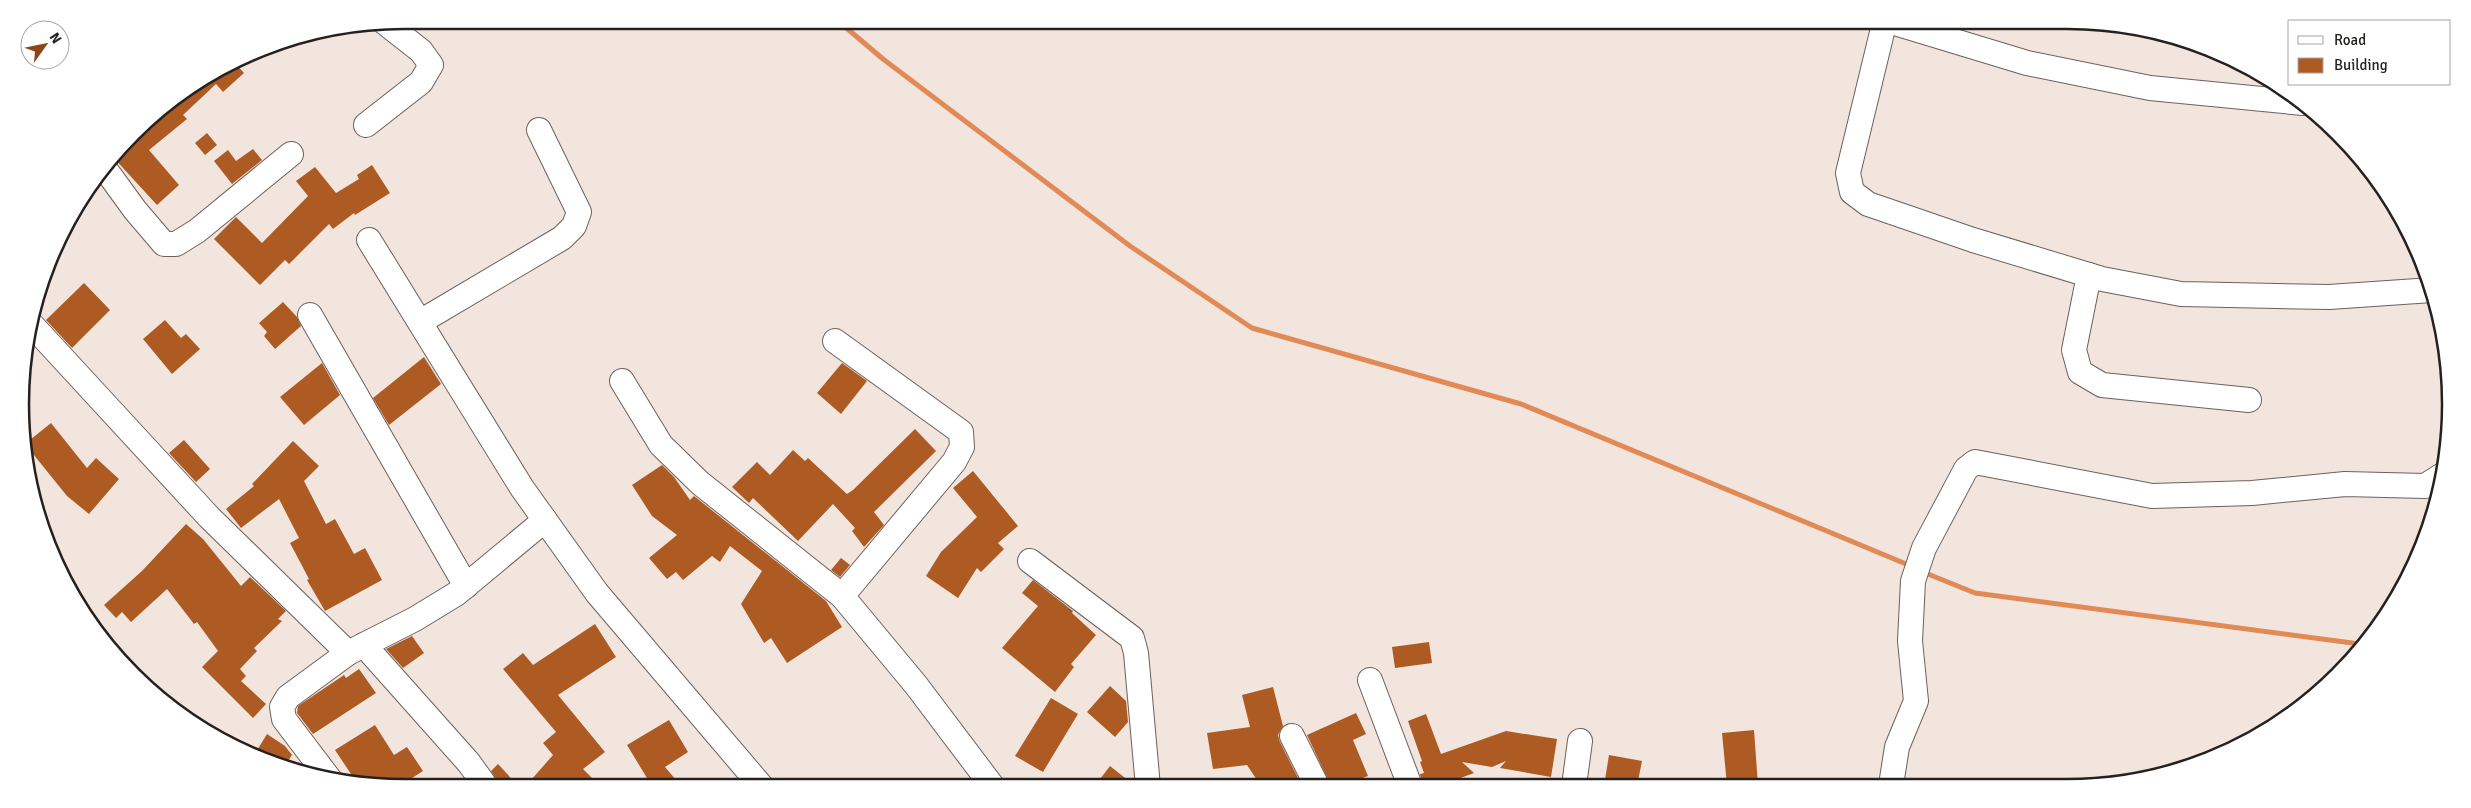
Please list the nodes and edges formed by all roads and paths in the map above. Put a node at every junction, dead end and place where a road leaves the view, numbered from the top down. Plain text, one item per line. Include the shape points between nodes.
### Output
1 (393, 29) edge
2 (1883, 29) edge
3 (1915, 29) edge
4 (2289, 102) edge
5 (366, 125) dead end
6 (540, 130) dead end
7 (291, 154) dead end
8 (108, 173) edge
9 (369, 240) dead end
10 (2089, 275) junction
11 (2424, 291) edge
12 (310, 316) dead end
13 (420, 322) junction
14 (36, 330) edge
15 (835, 341) dead end
16 (622, 381) dead end
17 (2249, 400) dead end
18 (2434, 481) edge
19 (545, 520) junction
20 (1030, 561) dead end
21 (466, 586) junction
22 (842, 596) junction
23 (356, 649) junction
24 (1370, 680) dead end
25 (1292, 736) dead end
26 (1580, 741) dead end
27 (323, 770) edge
28 (481, 779) edge
29 (755, 779) edge
30 (987, 779) edge
31 (1147, 779) edge
32 (1314, 779) edge
33 (1407, 779) edge
34 (1575, 779) edge
35 (1892, 779) edge

1 - 5 street via 421,51 431,64 421,82
2 - 10 street via 1848,173 1852,192 1868,204
3 - 4 street via 2027,63 2150,88
6 - 13 street via 579,212 574,226 562,238
7 - 8 street via 176,244 164,244
9 - 13 street
10 - 11 street via 2182,294 2329,297
10 - 17 street via 2074,350 2080,372 2102,385
12 - 21 street
13 - 19 street
14 - 23 street via 209,517
15 - 22 street via 961,432 962,447 954,462
16 - 22 street via 661,445 700,483
18 - 35 street via 2426,486 2344,484 2252,493 2152,496 1976,462 1966,469 1924,548 1913,581 1910,641 1916,701 1897,747
19 - 21 street
19 - 29 street via 597,593
20 - 31 street via 1132,638
21 - 23 street via 415,619
22 - 30 street via 916,685
23 - 27 street via 288,696 282,707 284,719
23 - 28 street
24 - 33 street
25 - 32 street
26 - 34 street

